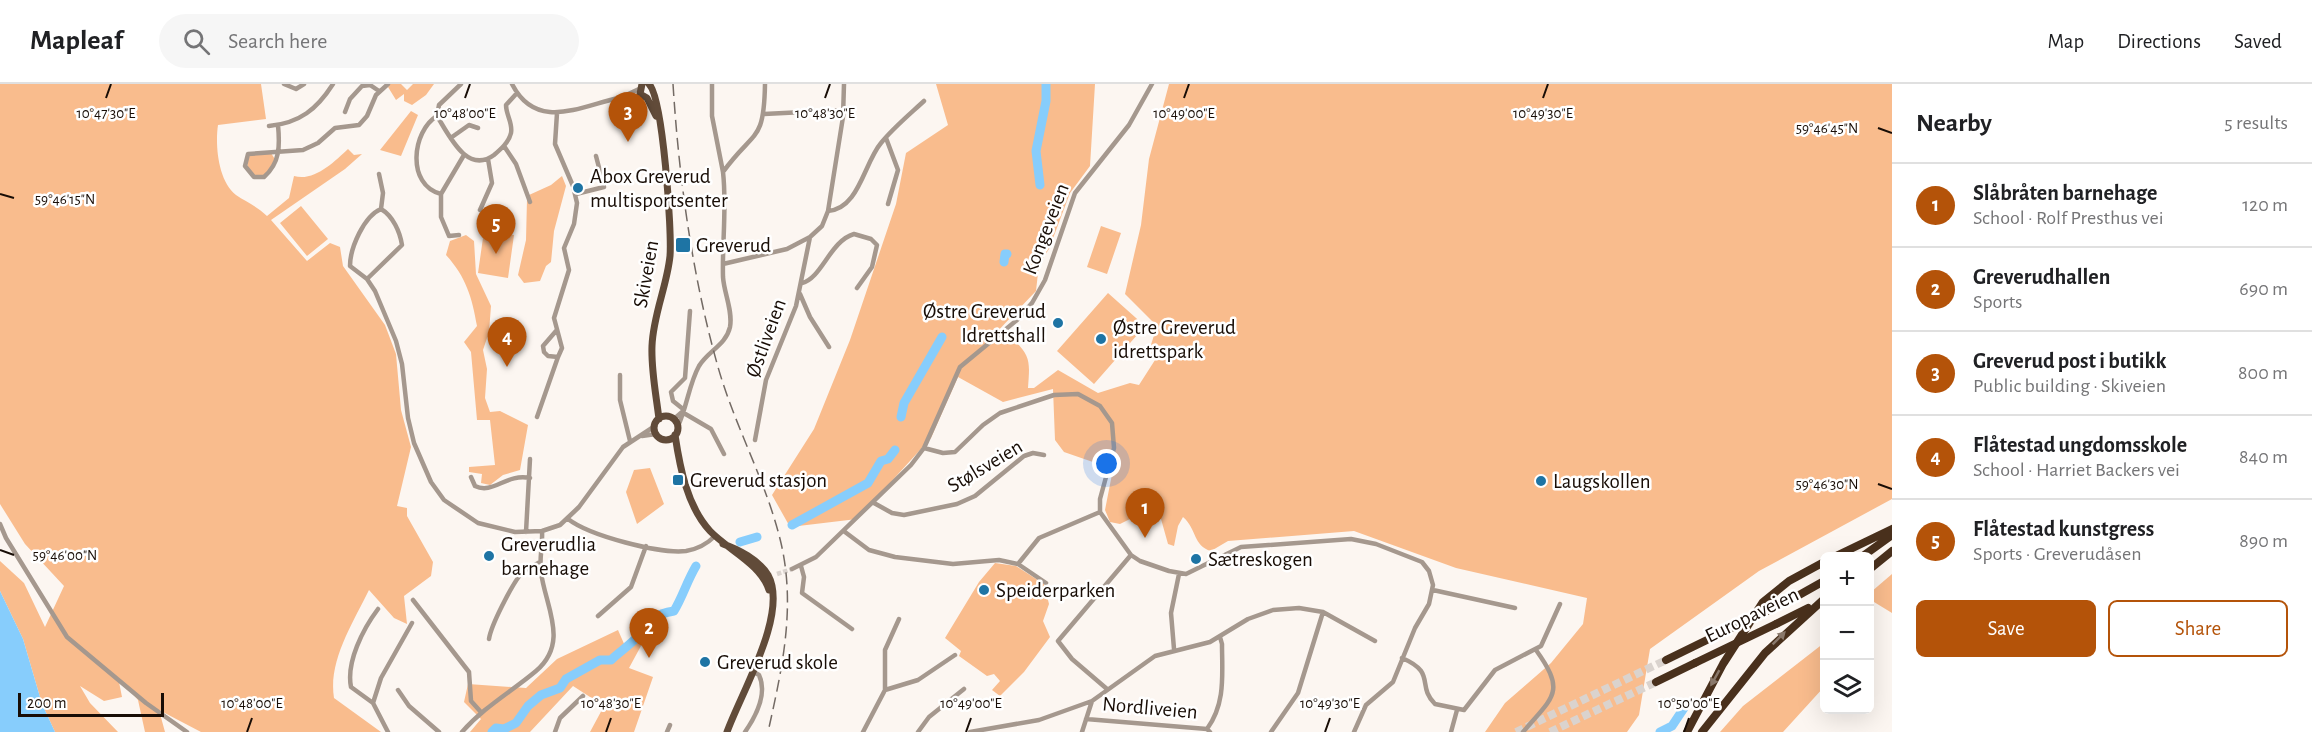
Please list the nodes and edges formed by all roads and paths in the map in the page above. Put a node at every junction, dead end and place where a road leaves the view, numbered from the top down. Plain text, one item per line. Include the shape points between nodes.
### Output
1 (284, 84) edge
2 (304, 84) edge
3 (333, 84) edge
4 (388, 84) edge
5 (461, 84) edge
6 (512, 84) edge
7 (712, 84) edge
8 (765, 84) edge
9 (844, 84) edge
10 (1152, 84) edge
11 (645, 88) edge
12 (379, 91) junction
13 (517, 93) junction
14 (344, 96) dead end
15 (621, 98) junction
16 (350, 99) junction
17 (924, 101) dead end
18 (844, 110) junction
19 (345, 111) dead end
20 (557, 113) junction
21 (764, 114) junction
22 (437, 116) junction
23 (278, 125) junction
24 (269, 126) dead end
25 (478, 128) dead end
26 (627, 130) dead end
27 (452, 137) junction
28 (886, 138) junction
29 (504, 146) junction
30 (279, 153) junction
31 (464, 155) junction
32 (596, 156) dead end
33 (488, 159) junction
34 (723, 171) junction
35 (379, 174) dead end
36 (441, 194) junction
37 (576, 194) junction
38 (530, 202) dead end
39 (888, 204) dead end
40 (381, 209) junction
41 (480, 210) dead end
42 (828, 211) junction
43 (459, 235) dead end
44 (448, 236) junction
45 (810, 237) junction
46 (445, 244) dead end
47 (723, 264) junction
48 (344, 265) dead end
49 (350, 266) junction
50 (367, 279) junction
51 (802, 283) junction
52 (857, 288) dead end
53 (800, 293) junction
54 (690, 311) dead end
55 (556, 331) junction
56 (829, 347) dead end
57 (558, 357) junction
58 (620, 375) dead end
59 (683, 410) junction
60 (537, 417) dead end
61 (669, 420) junction
62 (656, 430) junction
63 (675, 435) junction
64 (667, 439) junction
65 (755, 440) dead end
66 (630, 441) junction
67 (924, 447) junction
68 (677, 454) junction
69 (724, 454) dead end
70 (1044, 455) dead end
71 (530, 459) dead end
72 (471, 477) dead end
73 (530, 478) junction
74 (874, 503) junction
75 (1100, 512) junction
76 (568, 519) junction
77 (0, 524) edge
78 (1892, 529) edge
79 (542, 531) junction
80 (526, 532) junction
81 (845, 532) junction
82 (1892, 535) edge
83 (715, 536) junction
84 (646, 546) junction
85 (1844, 552) edge
86 (1869, 552) edge
87 (1892, 552) edge
88 (1131, 555) junction
89 (540, 562) junction
90 (1017, 564) junction
91 (1820, 564) edge
92 (1874, 565) edge
93 (801, 566) junction
94 (792, 569) tunnel mouth
95 (777, 574) tunnel mouth
96 (1179, 574) junction
97 (766, 577) junction
98 (1046, 583) dead end
99 (1820, 583) edge
100 (1433, 590) junction
101 (414, 600) dead end
102 (1820, 601) edge
103 (1820, 603) edge
104 (1560, 604) dead end
105 (1515, 608) dead end
106 (1549, 608) dead end
107 (378, 609) dead end
108 (1557, 611) junction
109 (1323, 612) junction
110 (598, 616) dead end
111 (899, 619) dead end
112 (412, 623) dead end
113 (852, 629) dead end
114 (1220, 637) junction
115 (489, 639) dead end
116 (1376, 641) dead end
117 (1174, 649) junction
118 (1536, 650) junction
119 (955, 655) dead end
120 (1402, 658) junction
121 (1666, 660) tunnel mouth
122 (751, 674) junction
123 (1656, 682) tunnel mouth
124 (964, 689) dead end
125 (1107, 689) junction
126 (398, 690) dead end
127 (885, 690) junction
128 (583, 696) dead end
129 (1092, 701) junction
130 (373, 703) junction
131 (1457, 710) junction
132 (480, 711) junction
133 (1086, 719) junction
134 (670, 725) dead end
135 (1164, 726) junction
136 (1208, 731) edge
137 (187, 732) edge
138 (387, 732) edge
139 (439, 732) edge
140 (462, 732) edge
141 (555, 732) edge
142 (667, 732) edge
143 (727, 732) edge
144 (745, 732) edge
145 (863, 732) edge
146 (918, 732) edge
147 (970, 732) edge
148 (1082, 732) edge
149 (1163, 732) edge
150 (1271, 732) edge
151 (1354, 732) edge
152 (1451, 732) edge
153 (1522, 732) edge
154 (1687, 732) edge
155 (1702, 732) edge

1 - 2 street via 296,89
3 - 23 street via 311,111 293,122
4 - 12 street
5 - 22 street via 439,105
6 - 13 street
7 - 34 street via 712,116
8 - 21 street
9 - 18 street, Østliveien
10 - 67 street, Kongeveien via 1129,125 1075,193 1037,295 1017,320 960,367
11 - 15 street
11 - 61 main road, Skiveien via 659,121 670,207 669,264 653,334 652,371 657,396
12 - 16 street via 362,86
12 - 30 street via 360,125 335,128 303,150
13 - 20 street via 531,105
13 - 29 street via 506,105 511,132
14 - 16 street
15 - 20 street
15 - 26 street
16 - 19 street
17 - 28 street
18 - 21 street
18 - 42 street, Østliveien
20 - 37 street via 555,144
21 - 34 street via 758,134
22 - 27 street
22 - 36 street via 427,125 416,162 426,187
23 - 24 street
23 - 30 street
25 - 27 street via 469,125
27 - 31 street
28 - 39 street via 898,170
28 - 42 street via 849,198 836,210
29 - 33 street
29 - 38 street via 516,164
30 - 30 street via 264,177 254,177 247,171 244,162 248,154
31 - 33 street
31 - 36 street
32 - 37 street via 604,187
33 - 41 street via 492,183
34 - 47 street
35 - 40 street
36 - 44 street via 441,217
37 - 55 street via 577,211 564,248 570,266 555,312
40 - 49 street via 373,214 358,238
40 - 50 street via 394,224 402,245
42 - 45 street, Østliveien via 822,226
43 - 44 street
44 - 46 street
45 - 47 street via 787,249
45 - 51 street, Østliveien
47 - 59 street via 729,330 700,364
48 - 49 street
49 - 50 street
50 - 80 street via 400,353 414,443 436,491 454,509 478,523
51 - 52 street, Østliveien via 811,278 844,239 854,234 877,245 872,267
51 - 53 street, Østliveien
53 - 56 street
53 - 65 street, Østliveien via 770,367
54 - 59 street via 685,378 671,392 673,401
55 - 57 street via 562,342
55 - 57 street via 543,346 548,356
57 - 60 street
58 - 66 street via 620,399
59 - 61 street
59 - 69 street via 711,429
61 - 62 main road
61 - 63 main road
62 - 64 main road
62 - 66 street
63 - 64 main road
63 - 68 main road
64 - 68 main road
66 - 76 street
67 - 74 street, Kongeveien
67 - 75 street via 955,452 989,419 1007,410 1062,393 1087,397 1100,406 1113,429 1114,448
68 - 83 main road via 694,507
70 - 74 street, Stølsveien via 1024,456 975,496 957,504 904,515
71 - 73 street
72 - 73 street via 476,486 486,489 514,476
73 - 80 street
74 - 81 street, Kongeveien
75 - 88 street
75 - 90 street via 1040,538
76 - 79 street
76 - 84 street via 603,535
77 - 137 street via 67,637
78 - 85 highway
79 - 80 street
79 - 89 street
81 - 90 street via 869,550 895,556 953,564 999,560
81 - 93 street, Kongeveien
82 - 86 highway
83 - 84 street via 689,550
83 - 97 main road
84 - 110 street via 631,587
87 - 92 highway
88 - 96 street
88 - 125 street via 1058,641 1072,659
89 - 115 street via 519,578
89 - 132 street via 553,615 549,653 535,672
90 - 98 street
91 -> 154 highway via 1789,581 1763,602 1723,664
93 - 94 street, Kongeveien
93 - 113 street via 802,592
95 - 97 street
96 - 100 street via 1194,571 1241,547 1351,539 1422,562
96 - 117 street via 1171,613
97 - 122 main road via 771,608 766,638
99 - 121 highway, Europaveien, bridge
100 - 105 street
100 - 120 street
101 - 132 street via 470,672 471,701
102 - 123 highway, Europaveien, bridge
155 -> 103 highway via 1765,653
104 - 108 street
106 - 108 street
107 - 130 street via 360,637 350,678 351,687
108 - 118 street via 1546,640
109 - 114 street via 1299,608 1273,610 1248,619
109 - 116 street
109 - 150 street via 1298,693
111 - 127 street via 884,657
112 - 130 street via 381,678
114 - 117 street
114 - 136 street via 1221,699
117 - 125 street via 1145,661
118 - 131 street via 1495,670 1469,707
118 - 153 street via 1555,684 1548,701
119 - 127 street via 918,680
120 - 131 street via 1424,672 1432,701
120 - 151 street via 1393,682 1366,705
122 - 143 main road
122 - 144 street via 762,681 760,704
124 - 146 street via 929,717
125 - 129 street
126 - 139 street via 409,706
127 - 145 street
128 - 141 street via 560,718
129 - 133 street
129 - 147 street via 1039,720
130 - 138 street
131 - 152 street
132 - 140 street
133 - 135 street, Nordliveien
133 - 148 street
134 - 142 street
135 - 136 street, Nordliveien
135 - 149 street

